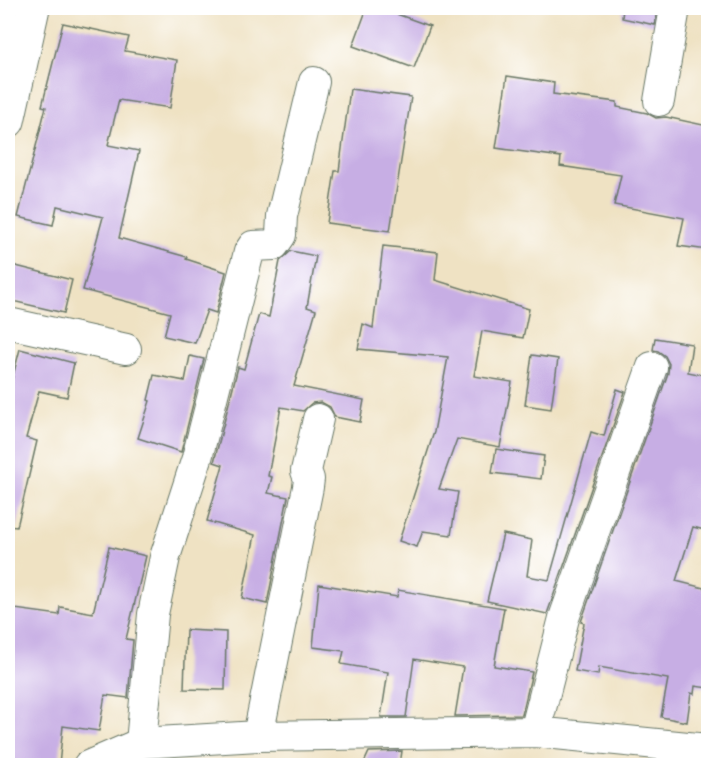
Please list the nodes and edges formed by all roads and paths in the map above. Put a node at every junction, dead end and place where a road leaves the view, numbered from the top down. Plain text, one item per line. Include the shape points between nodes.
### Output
1 (33, 8) edge
2 (675, 8) edge
3 (314, 82) dead end
4 (658, 100) dead end
5 (8, 121) edge
6 (8, 323) edge
7 (126, 349) dead end
8 (652, 367) dead end
9 (318, 419) dead end
10 (535, 732) junction
11 (258, 736) junction
12 (141, 743) junction
13 (708, 749) edge
14 (88, 765) edge

1 - 5 street
2 - 4 street
3 - 12 street via 282,216 281,235 274,245 253,246 249,252 197,458 165,557 153,614
6 - 7 street
8 - 10 street via 564,618
9 - 11 street
10 - 11 street
10 - 13 street
11 - 12 street
12 - 14 street

